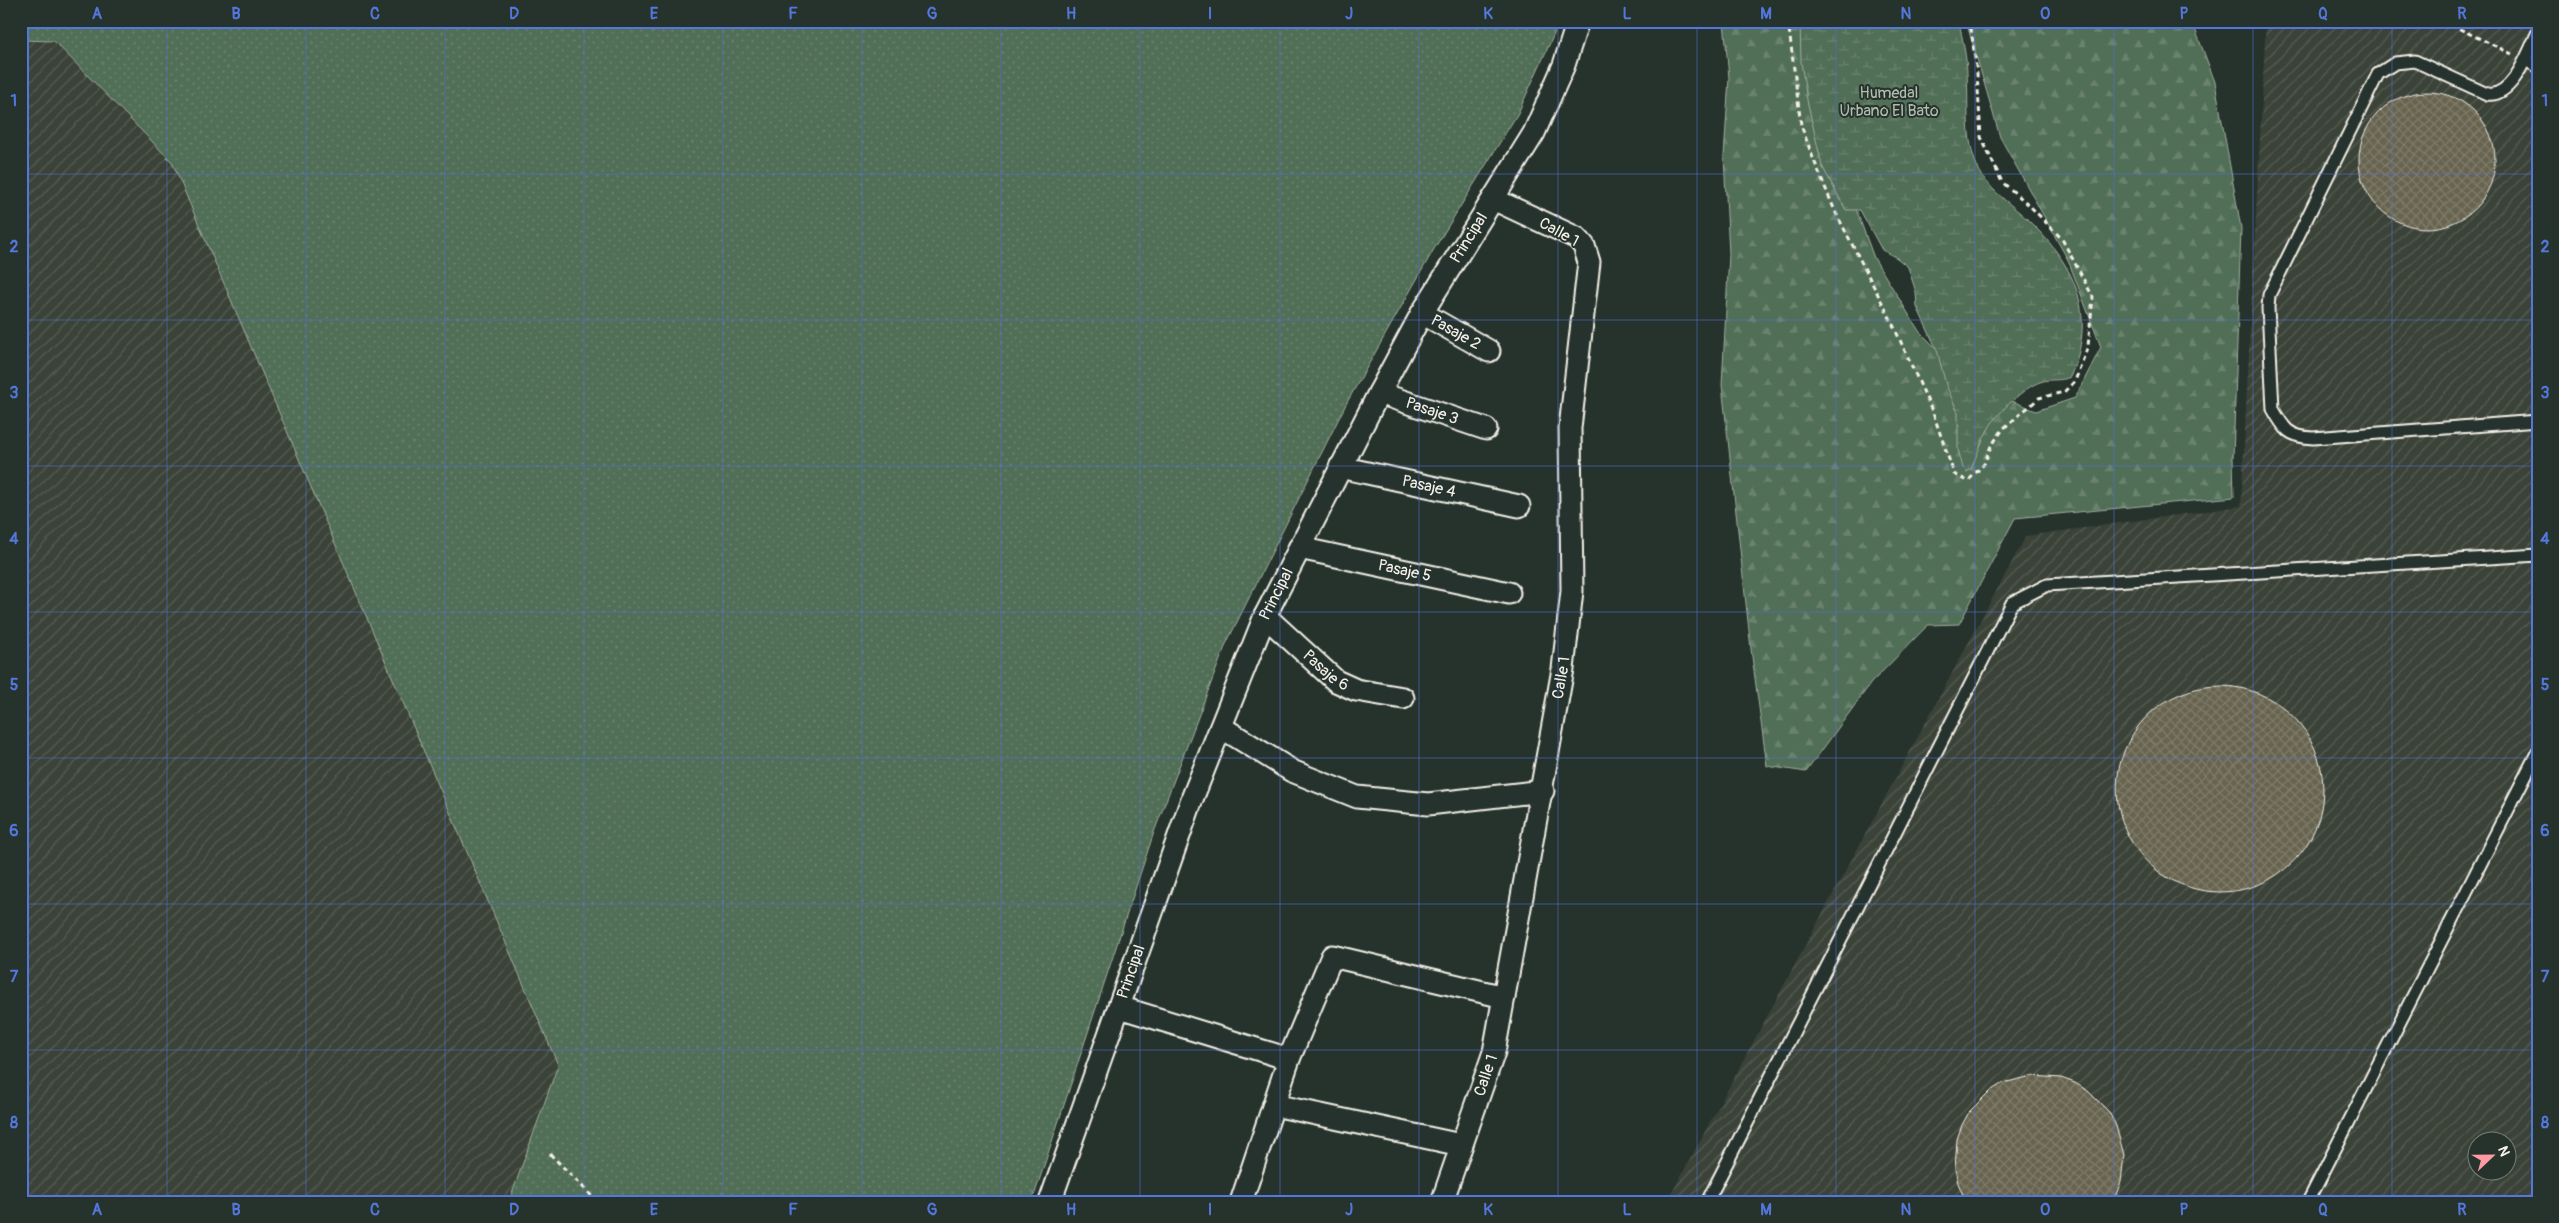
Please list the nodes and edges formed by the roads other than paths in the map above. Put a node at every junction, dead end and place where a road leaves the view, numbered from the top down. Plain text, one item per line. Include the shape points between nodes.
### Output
1 (1578, 21) edge
2 (2538, 32) edge
3 (2525, 60) junction
4 (2538, 67) edge
5 (1493, 199) junction
6 (1422, 313) junction
7 (1489, 351) dead end
8 (1379, 392) junction
9 (2538, 421) edge
10 (1486, 429) dead end
11 (1340, 467) junction
12 (1519, 506) dead end
13 (1299, 548) junction
14 (2538, 555) edge
15 (1509, 593) dead end
16 (1264, 616) junction
17 (1403, 698) dead end
18 (1221, 727) junction
19 (2538, 751) edge
20 (1542, 791) junction
21 (1504, 998) junction
22 (1119, 1007) junction
23 (1289, 1059) junction
24 (1274, 1104) junction
25 (1461, 1145) junction
26 (1050, 1202) edge
27 (1241, 1202) edge
28 (1442, 1202) edge
29 (1707, 1202) edge
30 (2308, 1202) edge

1 - 5 street, Principal via 1534,133
2 - 3 lane
3 - 4 lane
3 - 9 lane via 2509,87 2494,95 2415,61 2395,63 2378,74 2269,294 2268,308 2273,409 2280,423 2298,437
5 - 6 street, Principal
5 - 20 street, Calle 1 via 1577,238 1584,246 1589,262 1570,428 1572,592 1563,669
6 - 7 street, Pasaje 2
6 - 8 street, Principal
8 - 10 street, Pasaje 3
8 - 11 street, Principal
11 - 12 street, Pasaje 4
11 - 13 street, Principal
13 - 15 street, Pasaje 5
13 - 16 street, Principal
14 - 29 lane via 2047,585 2012,603
16 - 17 street, Pasaje 6 via 1336,681 1356,690
16 - 18 street, Principal
18 - 20 street via 1292,771 1357,797 1428,804
18 - 22 street, Principal via 1192,799
19 - 30 lane
20 - 21 street, Calle 1
21 - 23 street via 1332,956
21 - 25 street, Calle 1 via 1494,1052
22 - 23 street
22 - 26 street, Principal
23 - 24 street
24 - 25 street
24 - 27 street
25 - 28 street, Calle 1

